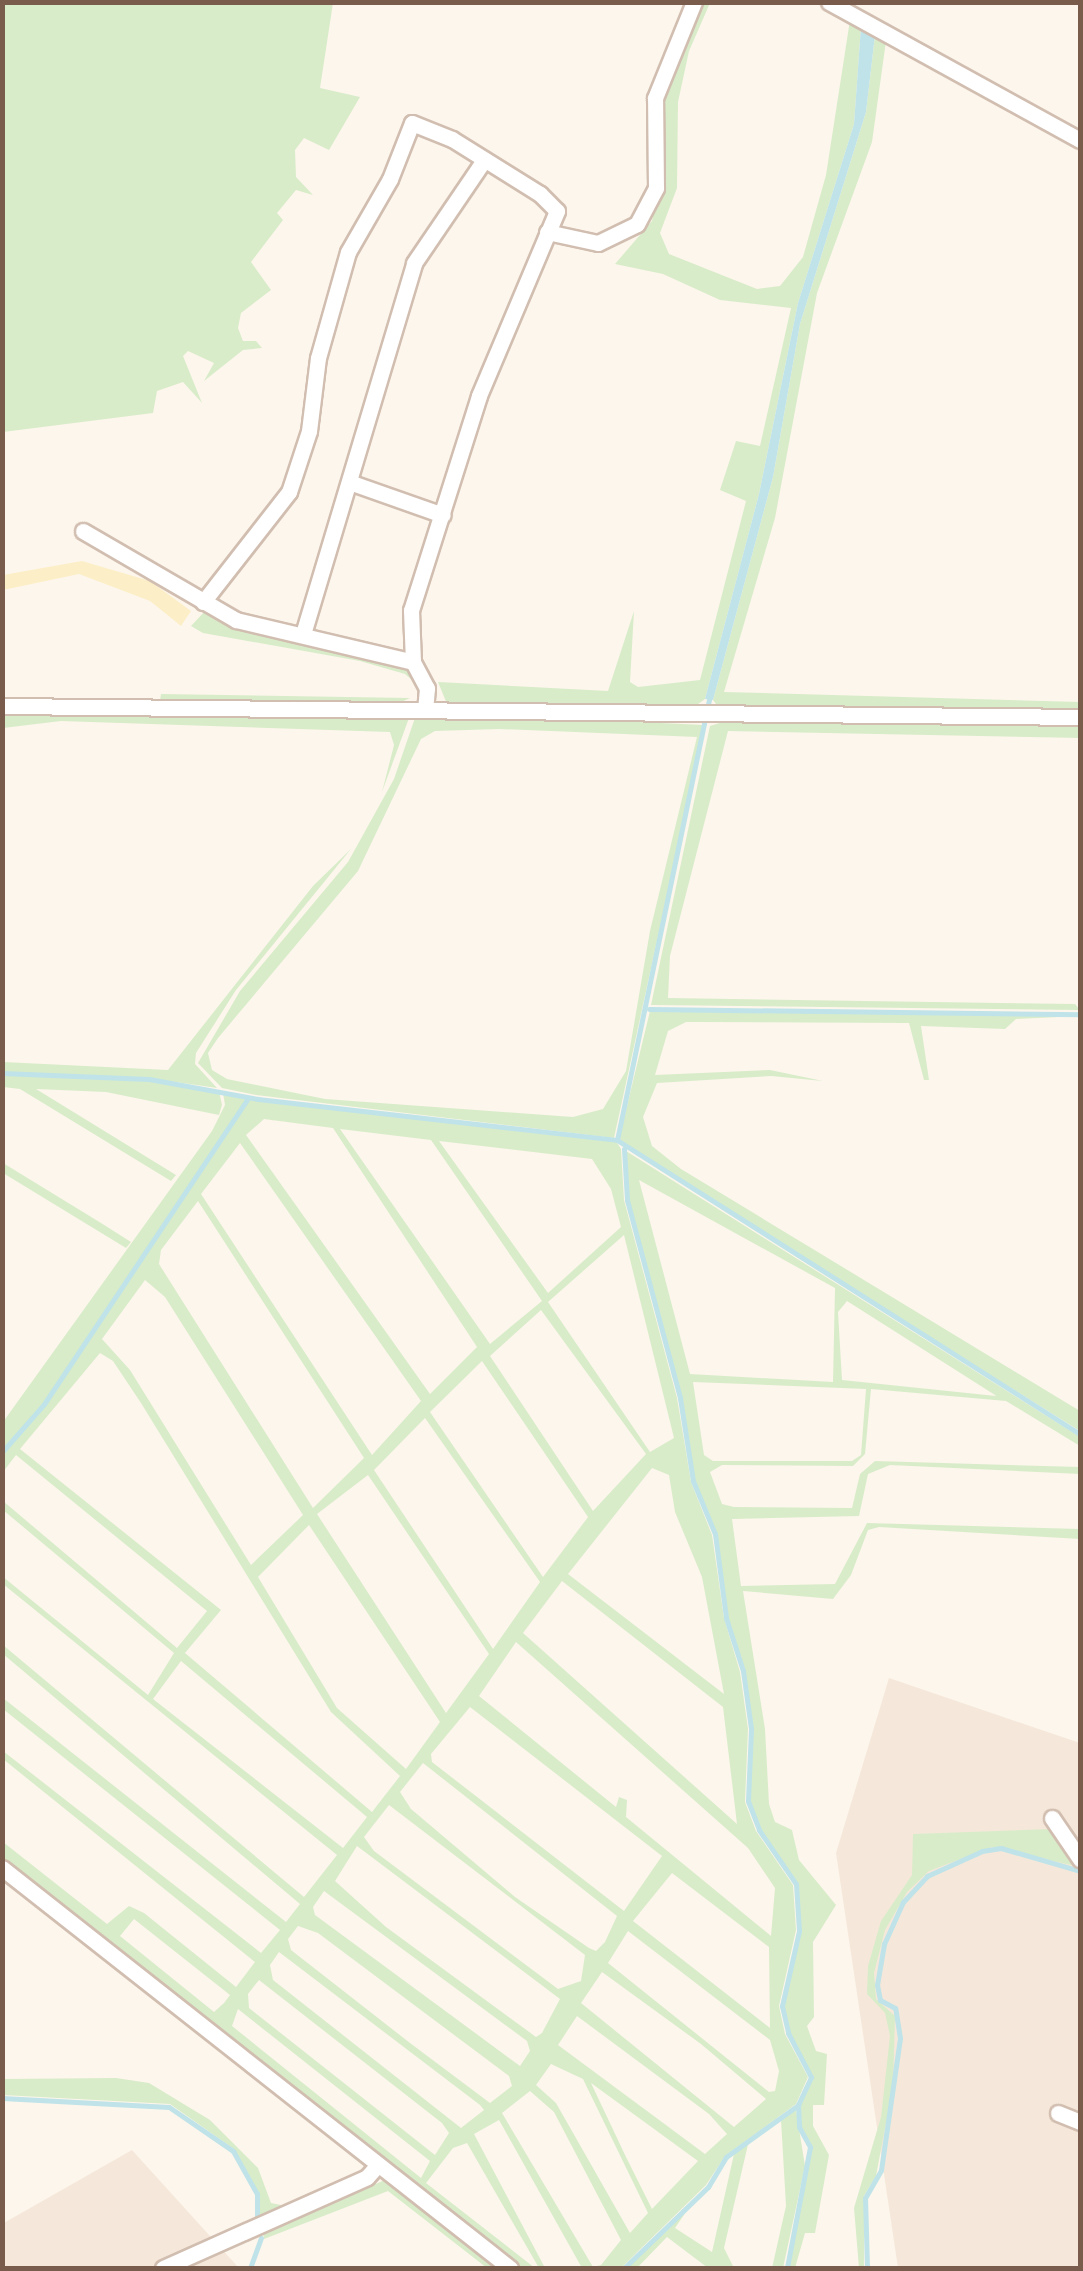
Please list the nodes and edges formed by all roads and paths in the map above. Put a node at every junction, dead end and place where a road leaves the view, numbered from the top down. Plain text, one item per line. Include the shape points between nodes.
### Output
1 (694, 2) edge
2 (830, 2) edge
3 (1080, 140) edge
4 (484, 160) junction
5 (547, 232) junction
6 (352, 483) junction
7 (443, 515) junction
8 (83, 530) dead end
9 (203, 602) junction
10 (303, 634) junction
11 (413, 662) junction
12 (2, 706) edge
13 (426, 709) junction
14 (1080, 717) edge
15 (1052, 1818) dead end
16 (1080, 1859) edge
17 (2, 1868) edge
18 (1058, 2114) dead end
19 (1080, 2122) edge
20 (377, 2166) junction
21 (162, 2268) edge
22 (510, 2268) edge

1 - 5 street via 655,98 656,188 637,224 598,243
2 - 3 street
4 - 5 street via 554,204
4 - 6 street via 414,264
4 - 9 street via 412,123 390,179 348,252 318,358 309,431 288,492
5 - 7 street via 480,396
6 - 7 street
6 - 10 street
7 - 11 street via 412,610
8 - 9 street
9 - 10 street via 236,620
10 - 11 street
11 - 13 street via 427,688
12 - 13 street
13 - 14 street
15 - 16 street
17 - 20 street
18 - 19 street
20 - 21 street via 367,2177
20 - 22 street

